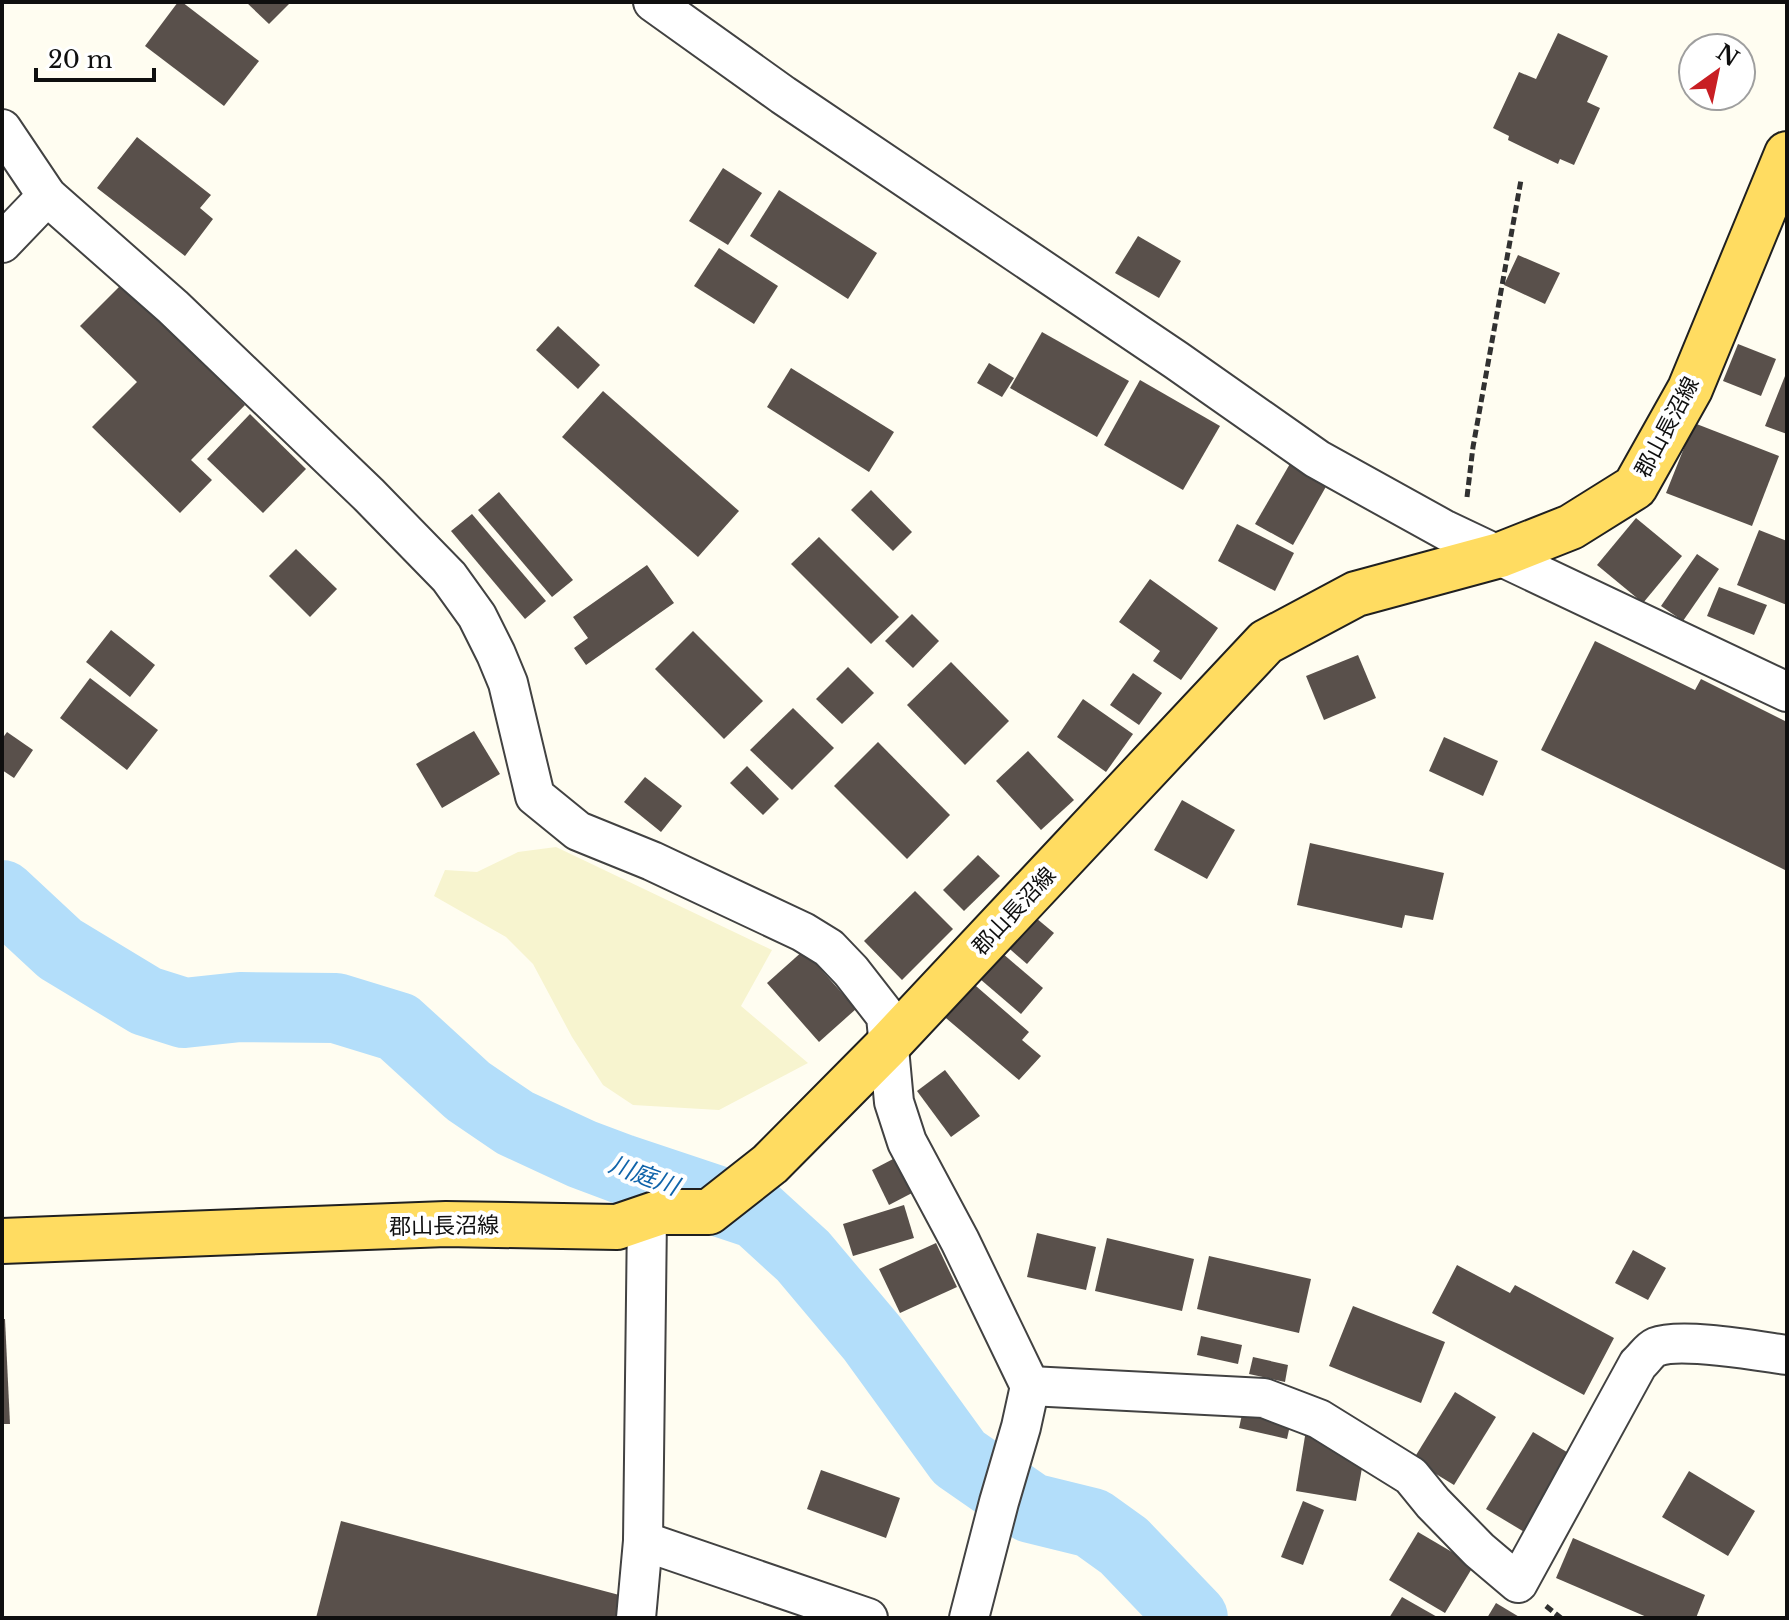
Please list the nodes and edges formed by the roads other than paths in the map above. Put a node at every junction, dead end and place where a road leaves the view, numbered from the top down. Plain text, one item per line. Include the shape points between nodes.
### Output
1 (653, 2) edge
2 (2, 129) edge
3 (1787, 154) edge
4 (47, 196) junction
5 (2, 243) edge
6 (1480, 546) junction
7 (1787, 692) edge
8 (888, 1045) junction
9 (654, 1215) junction
10 (2, 1241) edge
11 (1787, 1355) edge
12 (1030, 1386) junction
13 (643, 1541) junction
14 (636, 1618) edge
15 (868, 1618) edge
16 (969, 1618) edge

1 - 6 street via 1317,459
2 - 4 street
3 - 6 main road, 郡山長沼線 via 1690,389 1635,487 1571,527
4 - 5 street
4 - 8 street via 173,307 449,577 477,616 508,683 535,796 578,831 652,861 829,948 886,1016
6 - 7 street
6 - 8 main road, 郡山長沼線 via 1356,594 1266,642
8 - 9 main road, 郡山長沼線 via 770,1164 709,1212
8 - 12 street via 894,1102 907,1142
9 - 10 main road, 郡山長沼線 via 617,1227 446,1224
9 - 13 street
11 - 12 street via 1695,1345 1654,1348 1638,1364 1518,1583 1479,1550 1411,1476 1319,1419 1264,1398
12 - 16 street
13 - 14 street
13 - 15 street

